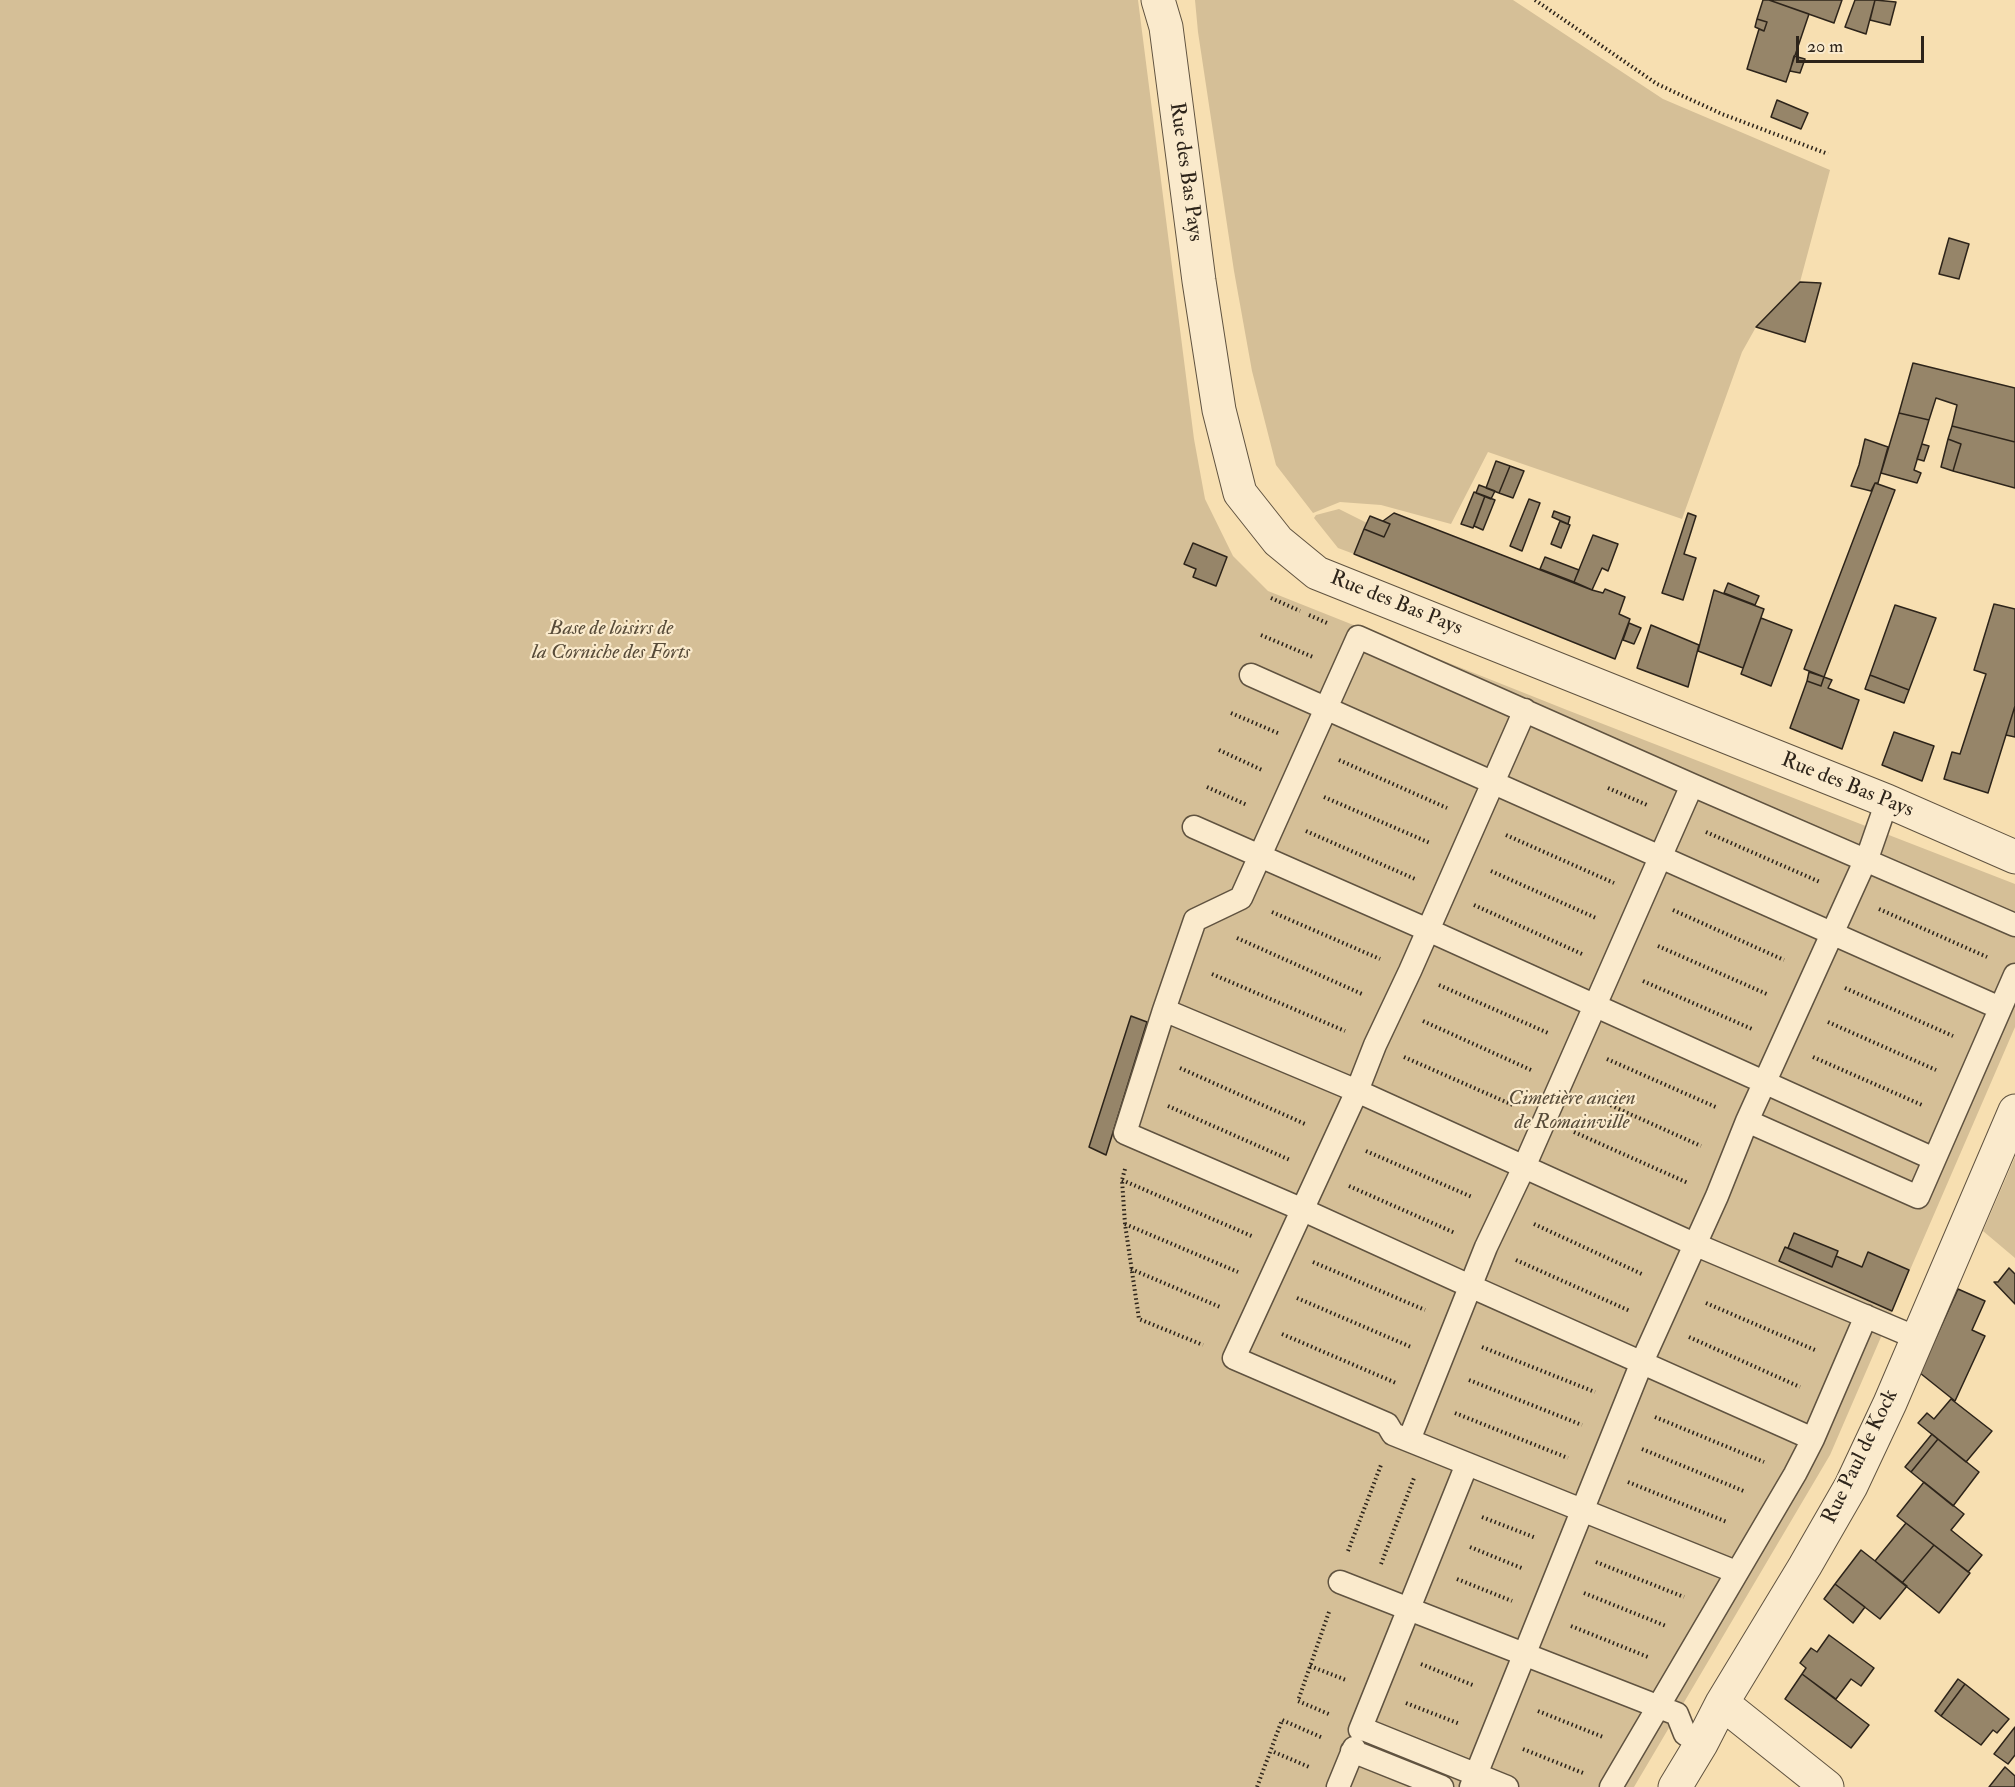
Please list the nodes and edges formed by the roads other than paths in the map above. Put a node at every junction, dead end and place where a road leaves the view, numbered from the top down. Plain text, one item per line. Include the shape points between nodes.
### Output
1 (1164, 9) edge
2 (1251, 675) dead end
3 (1326, 708) junction
4 (1525, 710) junction
5 (1494, 782) junction
6 (1692, 785) junction
7 (1887, 801) junction
8 (1194, 828) dead end
9 (1259, 856) junction
10 (1661, 856) junction
11 (2015, 856) edge
12 (1866, 861) junction
13 (2015, 925) edge
14 (1428, 930) junction
15 (1832, 933) junction
16 (2015, 975) edge
17 (1594, 1006) junction
18 (2000, 1008) junction
19 (1164, 1010) junction
20 (1764, 1083) junction
21 (1357, 1091) junction
22 (2015, 1111) edge
23 (1747, 1121) junction
24 (1934, 1159) junction
25 (1524, 1167) junction
26 (1301, 1209) junction
27 (1694, 1244) junction
28 (1470, 1286) junction
29 (1866, 1316) junction
30 (1917, 1338) junction
31 (1642, 1362) junction
32 (1813, 1439) junction
33 (1417, 1443) junction
34 (1467, 1464) junction
35 (1582, 1511) junction
36 (1736, 1572) junction
37 (1340, 1582) dead end
38 (1409, 1610) junction
39 (1524, 1656) junction
40 (1722, 1703) junction
41 (1657, 1708) junction
42 (1357, 1739) junction
43 (1701, 1744) junction
44 (1474, 1781) edge
45 (1338, 1787) edge
46 (1442, 1787) edge
47 (1507, 1787) edge
48 (1611, 1787) edge
49 (1675, 1787) edge
50 (1827, 1787) edge

1 - 7 street, Rue des Bas Pays via 1219,410 1240,493 1278,541 1317,573
2 - 3 lane
3 - 4 lane via 1358,637
3 - 5 lane
3 - 9 lane
4 - 5 lane
4 - 6 lane
5 - 10 lane
5 - 14 lane
6 - 10 lane
6 - 12 lane
7 - 11 street, Rue des Bas Pays
7 - 12 lane
8 - 9 lane
9 - 14 lane
9 - 19 lane via 1240,898 1195,920
10 - 15 lane
10 - 17 lane
12 - 13 lane
12 - 15 lane
14 - 17 lane
14 - 21 lane
15 - 18 lane
15 - 20 lane
16 - 18 lane
17 - 20 lane
17 - 25 lane
18 - 24 lane
19 - 21 lane
19 - 26 lane via 1125,1133
20 - 23 lane
20 - 24 lane
21 - 25 lane
21 - 26 lane
22 - 30 street, Rue Paul de Kock
23 - 24 lane via 1918,1197
23 - 27 lane
25 - 27 lane
25 - 28 lane
26 - 28 lane
26 - 33 lane via 1234,1358 1387,1424 1393,1434
27 - 29 lane
27 - 31 lane
28 - 31 lane
28 - 33 lane
29 - 30 lane
29 - 32 lane
30 - 40 street, Rue Paul de Kock via 1851,1486
31 - 32 lane
31 - 35 lane
32 - 36 lane
33 - 34 lane
34 - 35 lane
34 - 38 lane
35 - 36 lane
35 - 39 lane
36 - 41 lane
37 - 38 lane
38 - 39 lane
38 - 42 lane
39 - 41 lane
39 - 44 lane
40 - 43 street, Rue Paul de Kock
40 - 50 street
41 - 43 lane via 1677,1714 1685,1734
41 - 48 lane
42 - 44 lane
42 - 45 lane
42 - 46 lane
43 - 49 street, Rue Paul de Kock
44 - 47 lane

